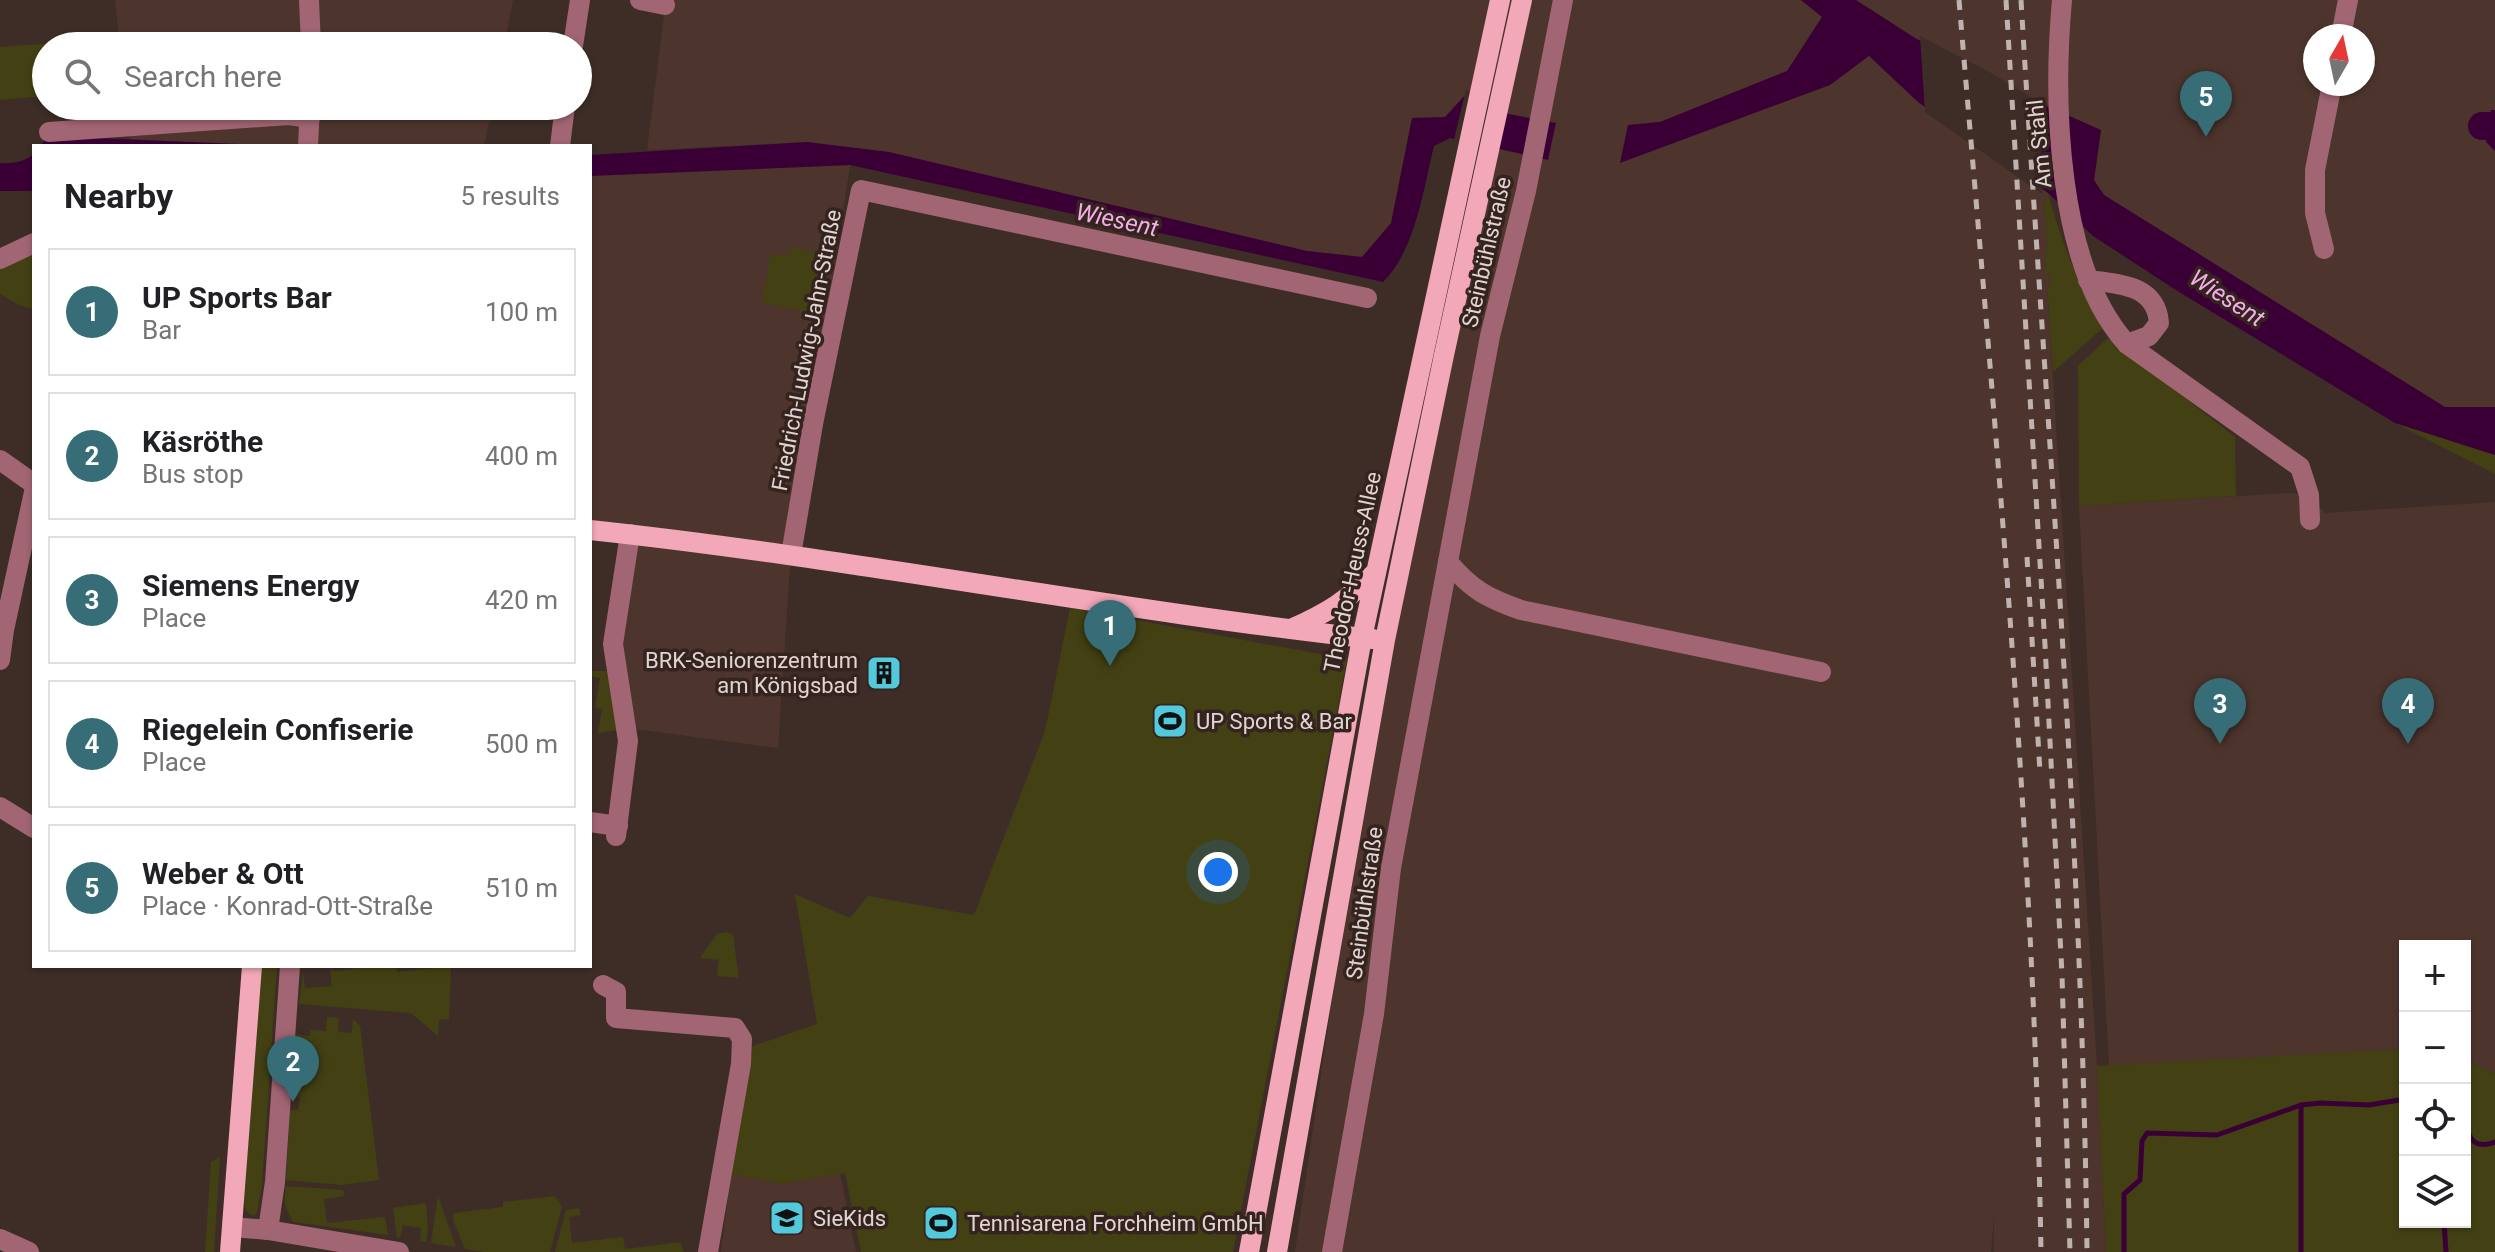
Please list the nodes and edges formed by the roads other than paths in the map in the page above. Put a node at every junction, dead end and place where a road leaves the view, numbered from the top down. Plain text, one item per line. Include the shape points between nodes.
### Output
1 (309, 0) edge
2 (580, 0) edge
3 (640, 0) edge
4 (1500, 0) edge
5 (1522, 0) edge
6 (1563, 0) edge
7 (2062, 0) edge
8 (2348, 0) edge
9 (665, 5) dead end
10 (2343, 24) edge
11 (310, 32) edge
12 (575, 32) edge
13 (2330, 96) edge
14 (1489, 97) junction
15 (218, 120) edge
16 (563, 120) edge
17 (49, 132) dead end
18 (560, 144) edge
19 (1471, 181) junction
20 (32, 244) edge
21 (2324, 249) dead end
22 (0, 259) edge
23 (2088, 280) junction
24 (1367, 298) dead end
25 (2127, 344) junction
26 (0, 460) edge
27 (32, 483) edge
28 (32, 501) edge
29 (2310, 520) dead end
30 (592, 530) edge
31 (630, 534) junction
32 (791, 555) junction
33 (1448, 562) junction
34 (1376, 572) junction
35 (1290, 629) junction
36 (1362, 638) junction
37 (1385, 640) junction
38 (0, 660) edge
39 (1821, 672) dead end
40 (0, 807) edge
41 (592, 823) edge
42 (32, 827) edge
43 (252, 968) edge
44 (290, 968) edge
45 (603, 985) dead end
46 (232, 1227) junction
47 (268, 1230) junction
48 (0, 1239) edge
49 (392, 1251) edge
50 (29, 1252) edge
51 (230, 1252) edge
52 (708, 1252) edge
53 (1249, 1252) edge
54 (1277, 1252) edge
55 (1332, 1252) edge

1 - 11 street
2 - 12 street
3 - 9 street
4 - 14 main road, Theodor-Heuss-Allee
5 - 14 main road, Theodor-Heuss-Allee
6 - 33 street, Steinbühlstraße via 1530,171 1490,336
7 - 23 street, Am Stahl via 2057,110 2072,223
8 - 10 street
13 - 21 street via 2315,170 2315,213
14 - 19 main road, Theodor-Heuss-Allee
15 - 17 street
16 - 18 street
19 - 34 main road, Theodor-Heuss-Allee
19 - 37 main road, Theodor-Heuss-Allee
20 - 22 street
23 - 25 street, Am Stahl
23 - 25 street via 2144,292 2158,307 2159,323 2149,336
24 - 32 street, Friedrich-Ludwig-Jahn-Straße via 861,190
25 - 29 street, Am Stahl via 2300,467
26 - 27 street
28 - 38 street
30 - 31 main road
31 - 32 main road
31 - 41 street via 613,644 628,741 617,831
32 - 35 main road
33 - 39 street via 1466,584 1521,610
33 - 55 street, Steinbühlstraße via 1391,868 1374,1014
34 - 35 main road via 1347,601
34 - 36 main road, Theodor-Heuss-Allee
35 - 36 main road
36 - 37 main road
36 - 53 main road, Theodor-Heuss-Allee
37 - 54 main road, Theodor-Heuss-Allee
40 - 42 street
43 - 46 main road
44 - 47 street
45 - 52 street via 616,992 616,1018 735,1028 742,1039
46 - 47 street
46 - 51 main road
47 - 49 street
48 - 50 street

